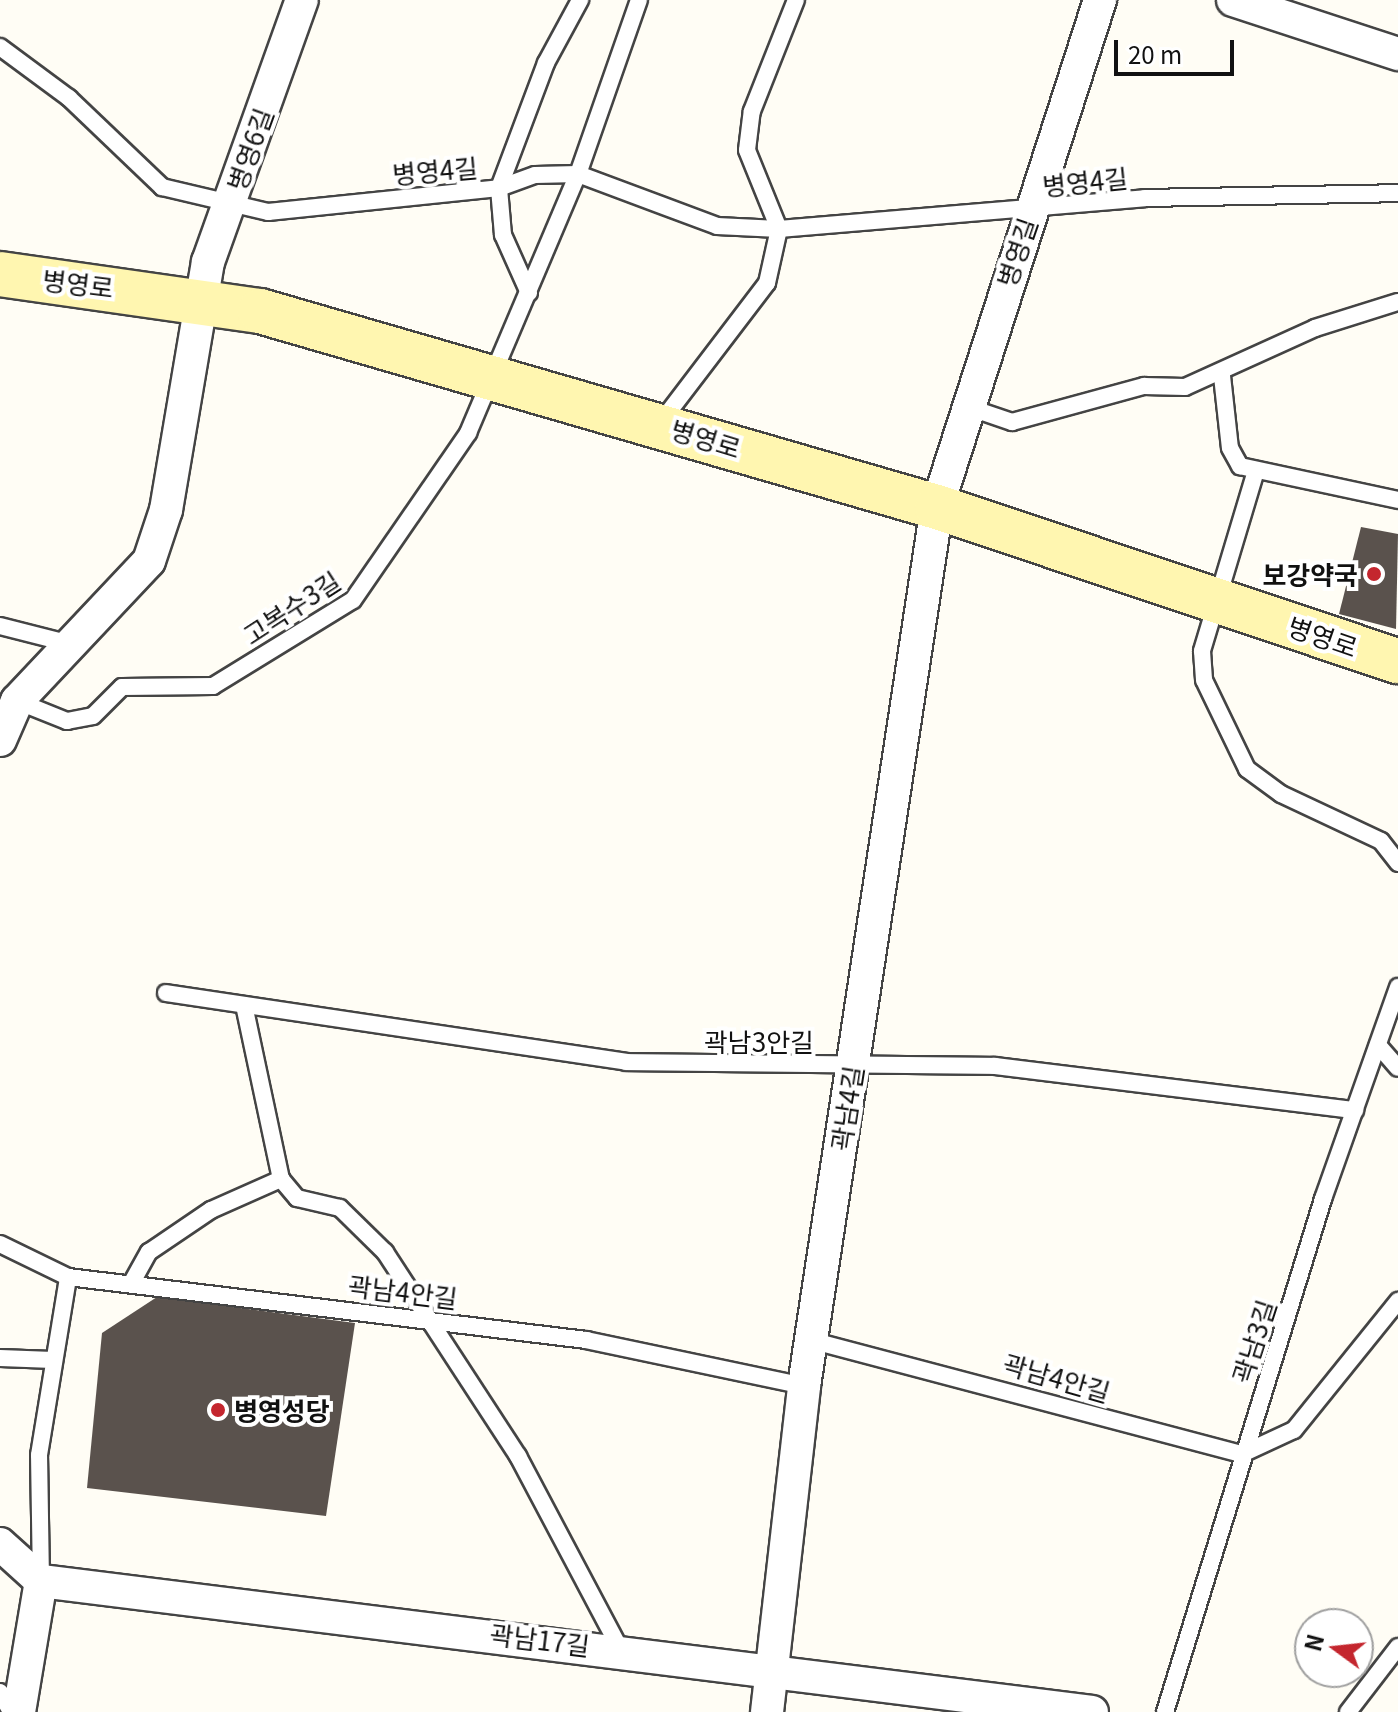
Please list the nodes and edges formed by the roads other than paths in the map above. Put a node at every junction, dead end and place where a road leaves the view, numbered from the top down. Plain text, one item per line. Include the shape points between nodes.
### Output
1 (302, 0) edge
2 (580, 0) edge
3 (639, 0) edge
4 (796, 0) edge
5 (1100, 0) edge
6 (1233, 0) edge
7 (0, 47) edge
8 (1398, 54) edge
9 (578, 174) junction
10 (499, 188) junction
11 (1398, 193) edge
12 (230, 201) junction
13 (1030, 211) junction
14 (779, 229) junction
15 (0, 274) edge
16 (529, 293) junction
17 (198, 298) junction
18 (1398, 302) edge
19 (494, 376) junction
20 (1222, 376) junction
21 (964, 406) junction
22 (660, 424) junction
23 (1255, 474) junction
24 (1398, 500) edge
25 (937, 507) junction
26 (1217, 601) junction
27 (0, 626) edge
28 (67, 643) junction
29 (1398, 661) edge
30 (17, 701) junction
31 (0, 740) edge
32 (1398, 863) edge
33 (1398, 987) edge
34 (166, 993) dead end
35 (244, 1005) junction
36 (1378, 1045) junction
37 (853, 1064) junction
38 (1398, 1068) edge
39 (1355, 1110) junction
40 (281, 1179) junction
41 (0, 1244) edge
42 (68, 1277) junction
43 (131, 1284) junction
44 (1398, 1301) edge
45 (425, 1316) junction
46 (810, 1340) junction
47 (0, 1358) edge
48 (53, 1360) junction
49 (804, 1386) junction
50 (1242, 1454) junction
51 (0, 1544) edge
52 (41, 1581) junction
53 (1398, 1647) edge
54 (620, 1649) junction
55 (772, 1667) junction
56 (0, 1692) edge
57 (11, 1712) edge
58 (19, 1712) edge
59 (767, 1712) edge
60 (1092, 1712) edge
61 (1165, 1712) edge
62 (1348, 1712) edge

1 - 12 street, 병영6길
2 - 10 lane via 546,63
3 - 9 lane, 고복수3길
4 - 14 lane via 752,111 747,150
5 - 13 street, 병영길
6 - 8 street
7 - 12 lane, 병영4길 via 69,98 162,187
9 - 10 lane, 병영4길 via 535,175
9 - 14 lane, 병영4길 via 717,226
9 - 16 lane, 고복수3길
10 - 12 lane, 병영4길 via 296,212
10 - 16 lane via 503,235
11 - 13 lane, 병영4길 via 1145,198
12 - 17 street, 병영6길
13 - 14 lane, 병영4길
13 - 21 street, 병영길
14 - 22 lane via 762,292
15 - 17 street, 병영로
16 - 19 lane, 고복수3길
17 - 19 street, 병영로
17 - 28 street, 병영6길 via 166,510 149,561
18 - 20 lane via 1315,328
19 - 22 street, 병영로
19 - 30 lane, 고복수3길 via 428,500 353,600 213,686 122,687 93,716 67,721
20 - 21 lane via 1185,387 1144,386 1012,422
20 - 23 lane via 1230,448
21 - 25 street, 병영길
22 - 25 street, 병영로
23 - 24 lane
23 - 26 lane
25 - 26 street, 병영로
25 - 37 street, 곽남4길
26 - 29 street, 병영로
26 - 32 lane via 1202,651 1204,680 1247,769 1281,794 1381,841
27 - 28 lane
28 - 30 street, 병영6길
30 - 31 street, 병영6길
33 - 36 lane, 곽남3길
34 - 35 lane, 곽남3안길
35 - 37 lane, 곽남3안길 via 626,1062
35 - 40 lane
36 - 38 lane
36 - 39 lane, 곽남3길
37 - 39 lane, 곽남3안길 via 995,1066
37 - 46 street, 곽남4길
39 - 50 lane, 곽남3길
40 - 43 lane via 211,1210 149,1252
40 - 45 lane via 297,1198 340,1208 385,1252
41 - 42 lane, 곽남4안길
42 - 43 lane, 곽남4안길
42 - 48 lane
43 - 45 lane, 곽남4안길
44 - 50 lane via 1294,1430
45 - 49 lane, 곽남4안길 via 586,1340
45 - 54 lane via 518,1456
46 - 49 street, 곽남4길
46 - 50 lane, 곽남4안길
47 - 48 lane
48 - 52 lane via 39,1455
49 - 55 street, 곽남4길
50 - 61 lane, 곽남3길
51 - 52 street
52 - 54 street, 곽남17길
52 - 58 street
53 - 62 lane
54 - 55 street, 곽남17길
55 - 59 street, 곽남4길
55 - 60 street, 곽남17길
56 - 57 lane

